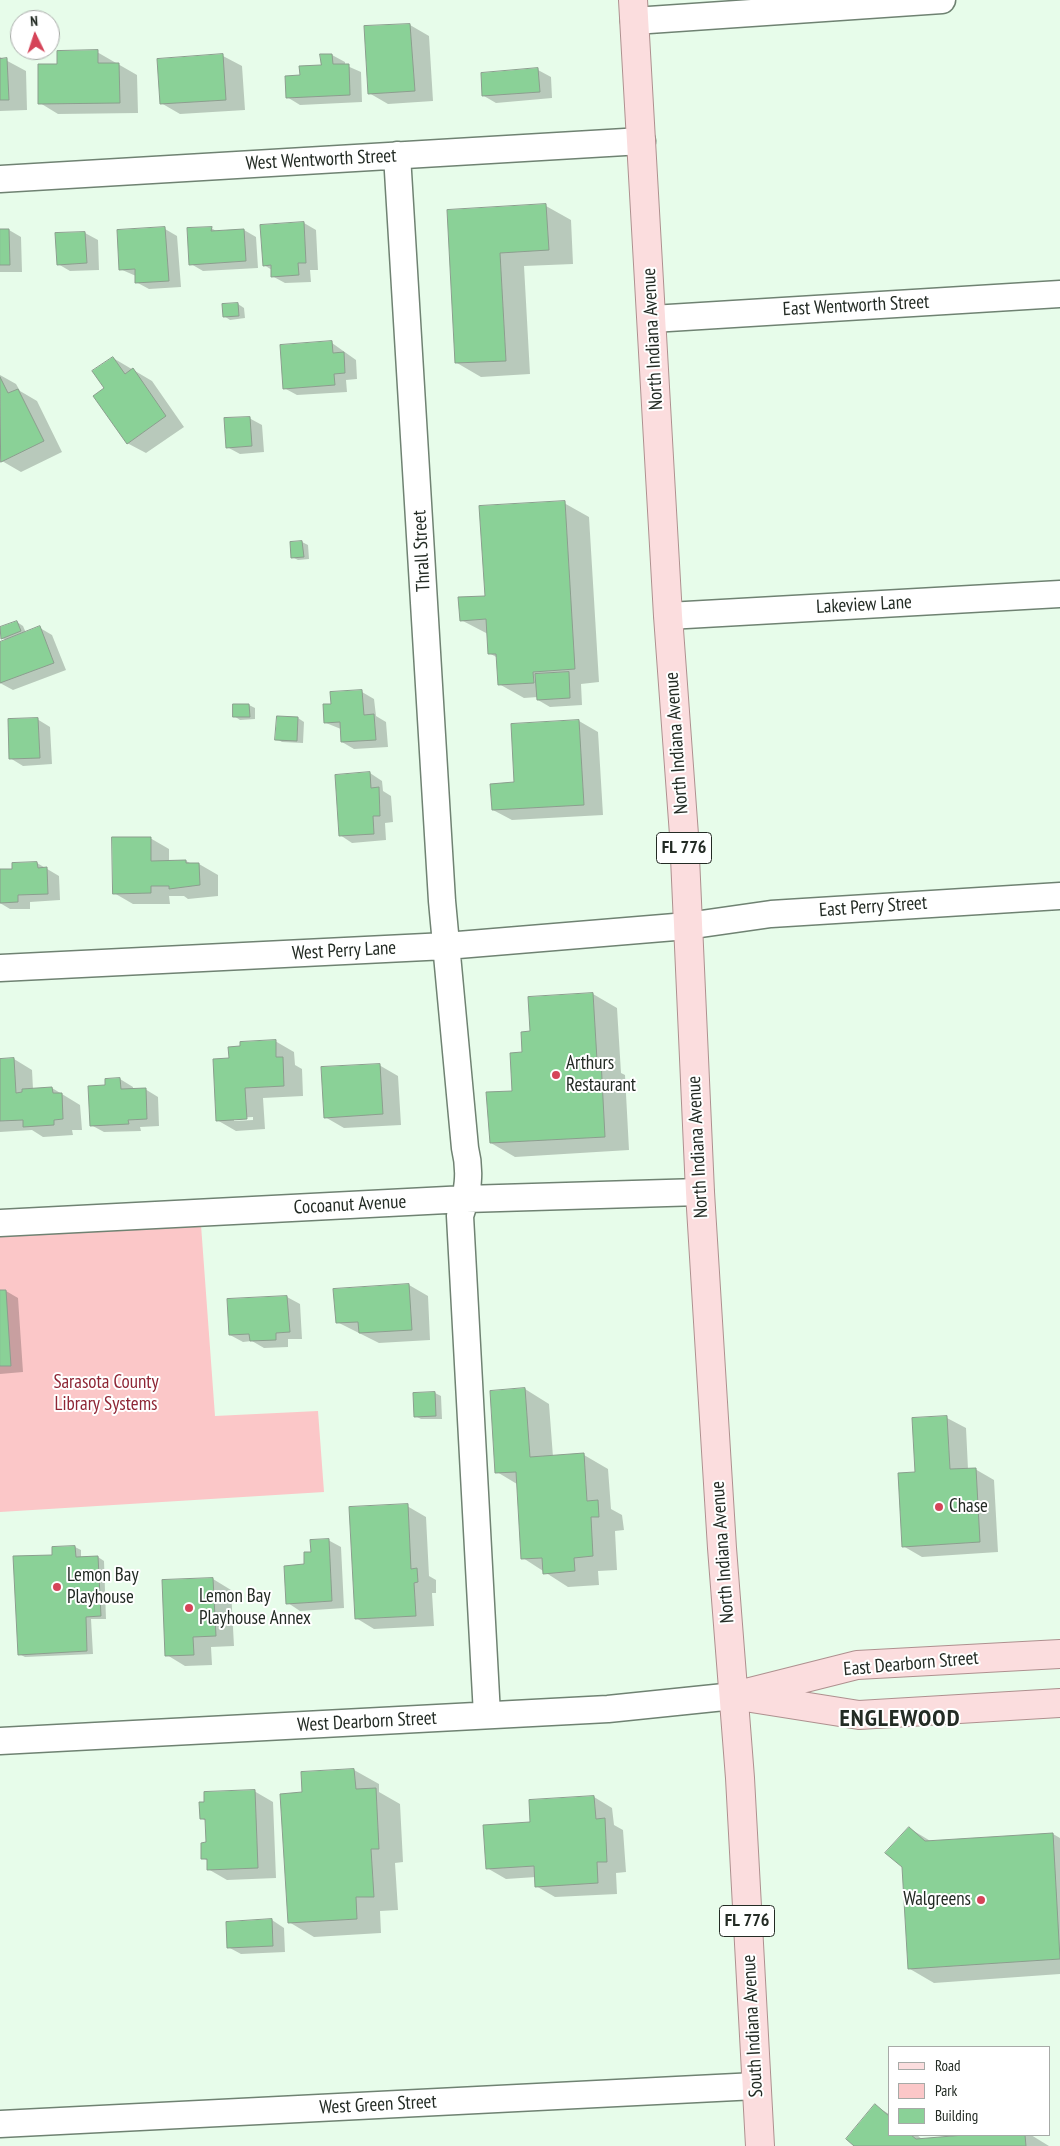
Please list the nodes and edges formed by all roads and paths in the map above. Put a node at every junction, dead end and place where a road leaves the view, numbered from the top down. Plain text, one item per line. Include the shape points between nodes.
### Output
1 (942, 0) edge
2 (633, 10) edge
3 (642, 142) junction
4 (397, 155) junction
5 (0, 179) edge
6 (1060, 294) edge
7 (652, 319) junction
8 (1060, 594) edge
9 (668, 616) junction
10 (1060, 896) edge
11 (687, 926) junction
12 (446, 946) junction
13 (0, 968) edge
14 (700, 1192) junction
15 (466, 1199) junction
16 (0, 1223) edge
17 (1060, 1654) edge
18 (734, 1696) junction
19 (1060, 1703) edge
20 (487, 1715) junction
21 (0, 1741) edge
22 (756, 2086) junction
23 (0, 2124) edge
24 (760, 2146) edge

1 - 2 street
2 - 3 main road, North Indiana Avenue / FL 776
3 - 4 street, West Wentworth Street
3 - 7 main road, North Indiana Avenue / FL 776
4 - 5 street, West Wentworth Street
4 - 12 street, Thrall Street
6 - 7 street, East Wentworth Street
7 - 9 main road, North Indiana Avenue / FL 776
8 - 9 street, Lakeview Lane
9 - 11 main road, North Indiana Avenue / FL 776 via 684,835
10 - 11 street, East Perry Street via 771,914
11 - 12 street, West Perry Lane
11 - 14 main road, North Indiana Avenue / FL 776
12 - 13 street, West Perry Lane
12 - 15 street, Thrall Street via 470,1167
14 - 15 street, Cocoanut Avenue
14 - 18 main road, North Indiana Avenue / FL 776
15 - 16 street, Cocoanut Avenue
15 - 20 street, Thrall Street via 460,1216
17 - 18 main road, East Dearborn Street via 856,1665
18 - 19 main road via 859,1716
18 - 20 street, West Dearborn Street via 608,1709
18 - 22 main road, South Indiana Avenue / FL 776
20 - 21 street, West Dearborn Street
22 - 23 street, West Green Street
22 - 24 main road, South Indiana Avenue / FL 776

